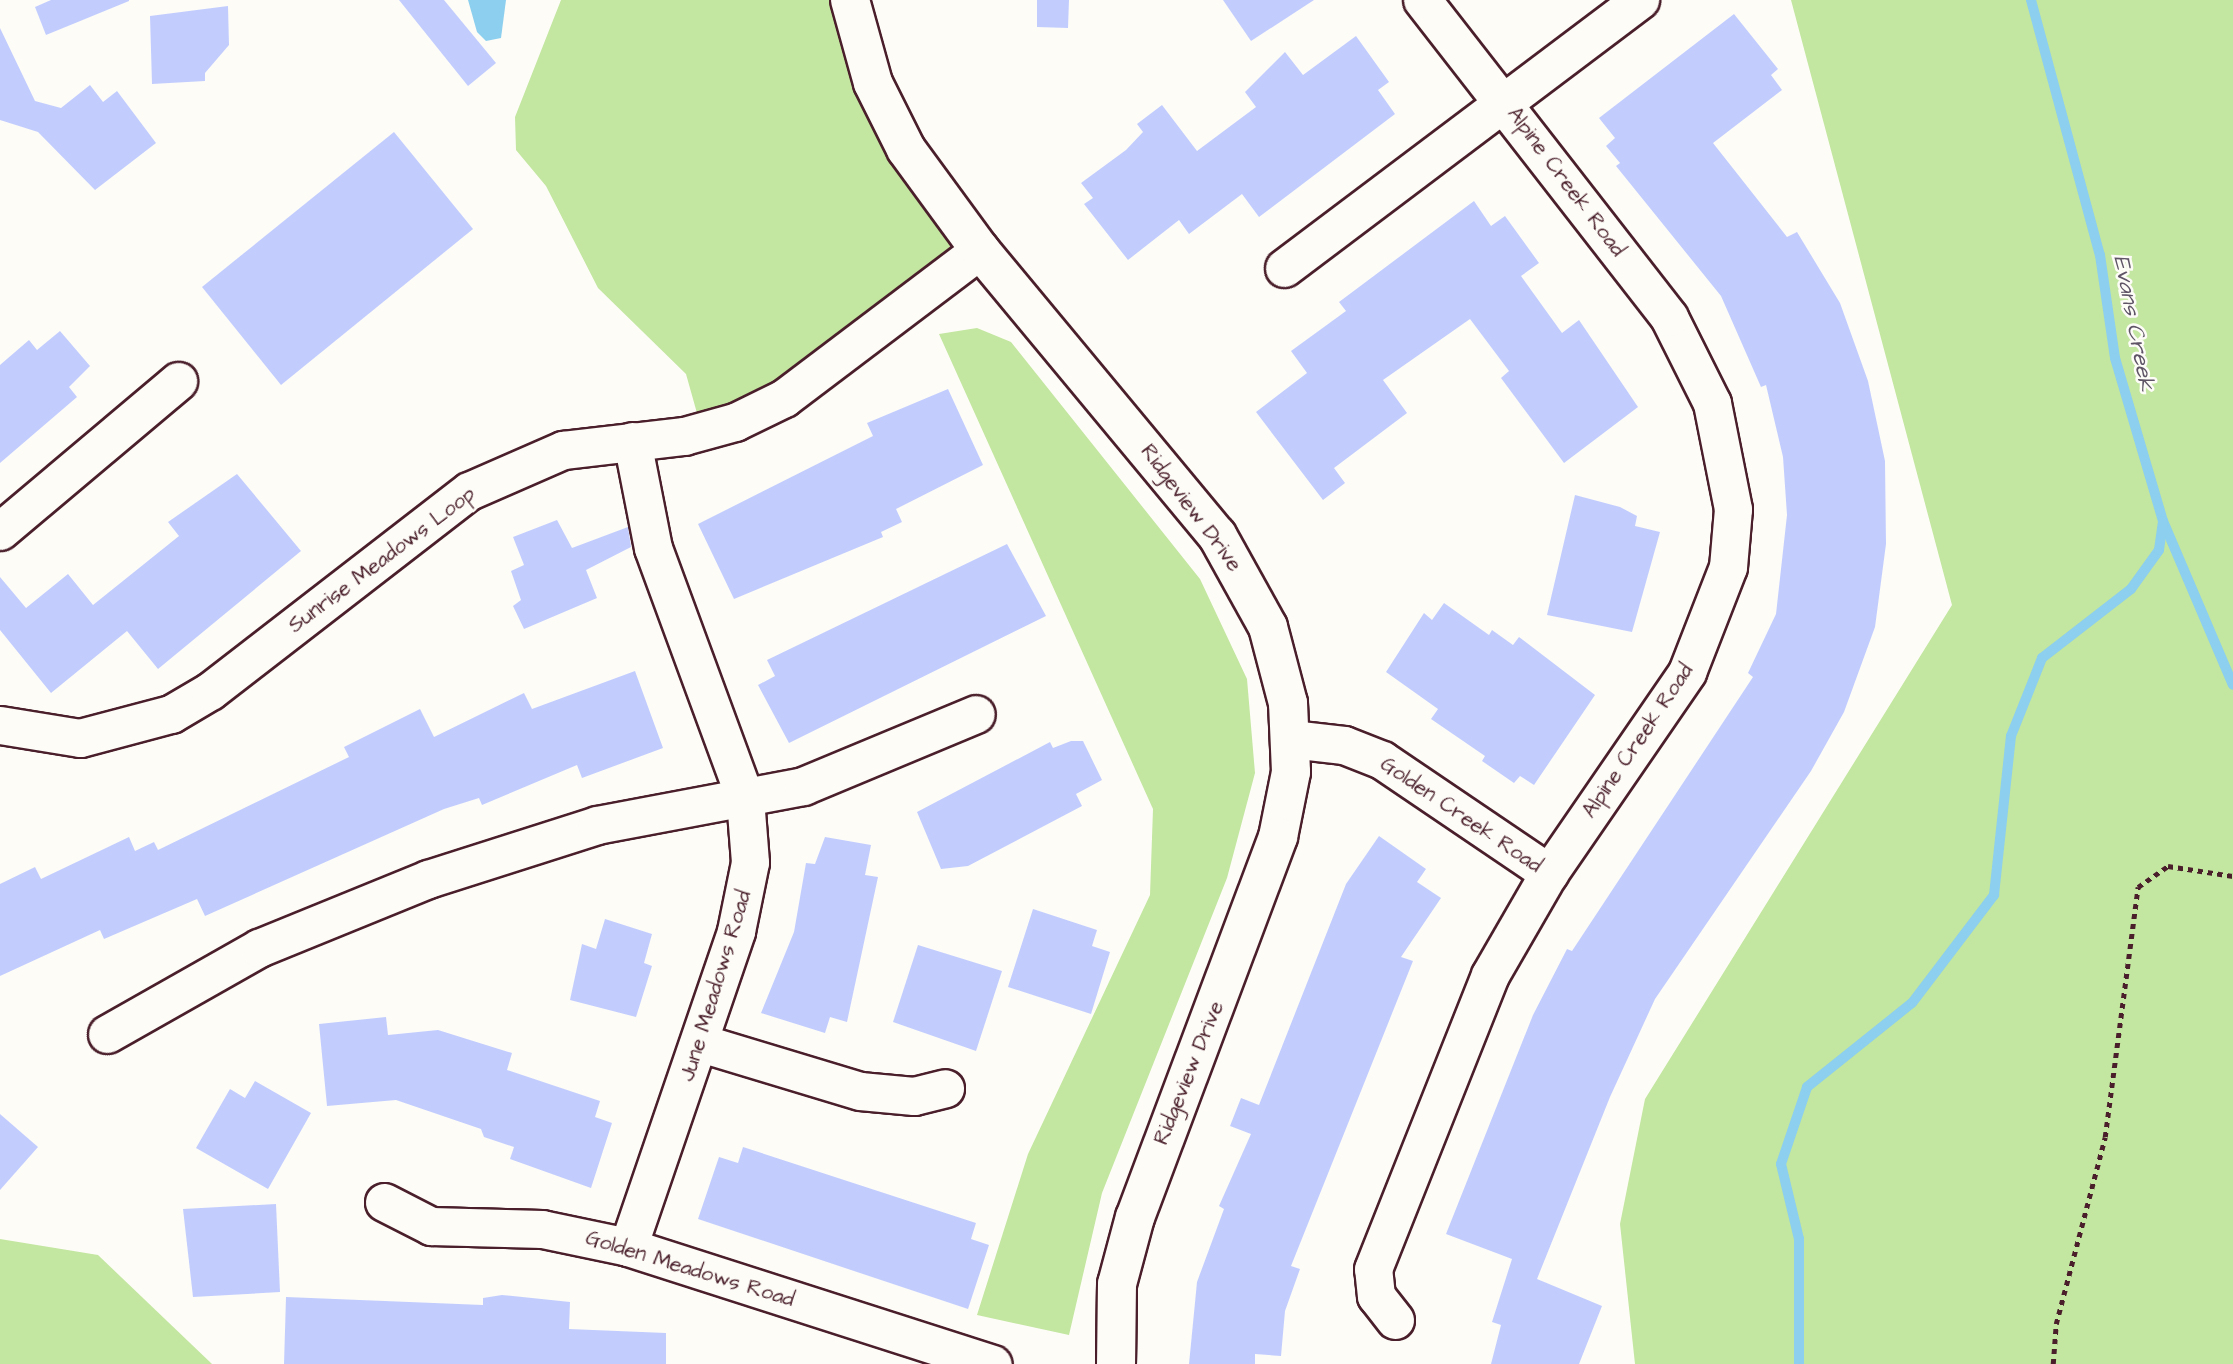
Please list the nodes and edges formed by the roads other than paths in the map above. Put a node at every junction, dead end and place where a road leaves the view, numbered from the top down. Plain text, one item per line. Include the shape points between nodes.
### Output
1 (850, 0) edge
2 (1422, 0) edge
3 (1640, 0) edge
4 (1505, 102) junction
5 (980, 250) junction
6 (1284, 268) dead end
7 (178, 381) dead end
8 (632, 441) junction
9 (0, 531) edge
10 (976, 714) dead end
11 (0, 725) edge
12 (1291, 739) junction
13 (745, 798) junction
14 (1549, 873) junction
15 (107, 1034) dead end
16 (701, 1043) junction
17 (945, 1088) dead end
18 (384, 1202) dead end
19 (628, 1247) junction
20 (1395, 1320) dead end
21 (993, 1364) edge
22 (1116, 1364) edge

1 - 5 street, Ridgeview Drive via 891,122
2 - 4 street, Alpine Creek Road
3 - 4 street
4 - 6 street
4 - 14 street, Alpine Creek Road via 1692,355 1716,417 1733,509 1728,567 1686,672
5 - 8 street, Sunrise Meadows Loop via 784,398 702,431
5 - 12 street, Ridgeview Drive via 1237,565 1280,662
7 - 9 street
8 - 11 street, Sunrise Meadows Loop via 563,450 469,491 210,691 171,714 80,738
8 - 13 street, June Meadows Road via 653,548
10 - 13 street via 863,766
12 - 14 street, Golden Creek Road via 1344,745 1382,760
12 - 22 street, Ridgeview Drive via 1285,804 1266,877 1124,1252 1114,1318
13 - 15 street via 597,825 428,879 248,954
13 - 16 street, June Meadows Road via 747,895
14 - 20 street, Alpine Creek Road via 1490,975 1373,1269 1376,1296
16 - 17 street via 860,1091 914,1096
16 - 19 street, June Meadows Road
18 - 19 street, Golden Meadows Road via 431,1226 542,1229
19 - 21 street, Golden Meadows Road

